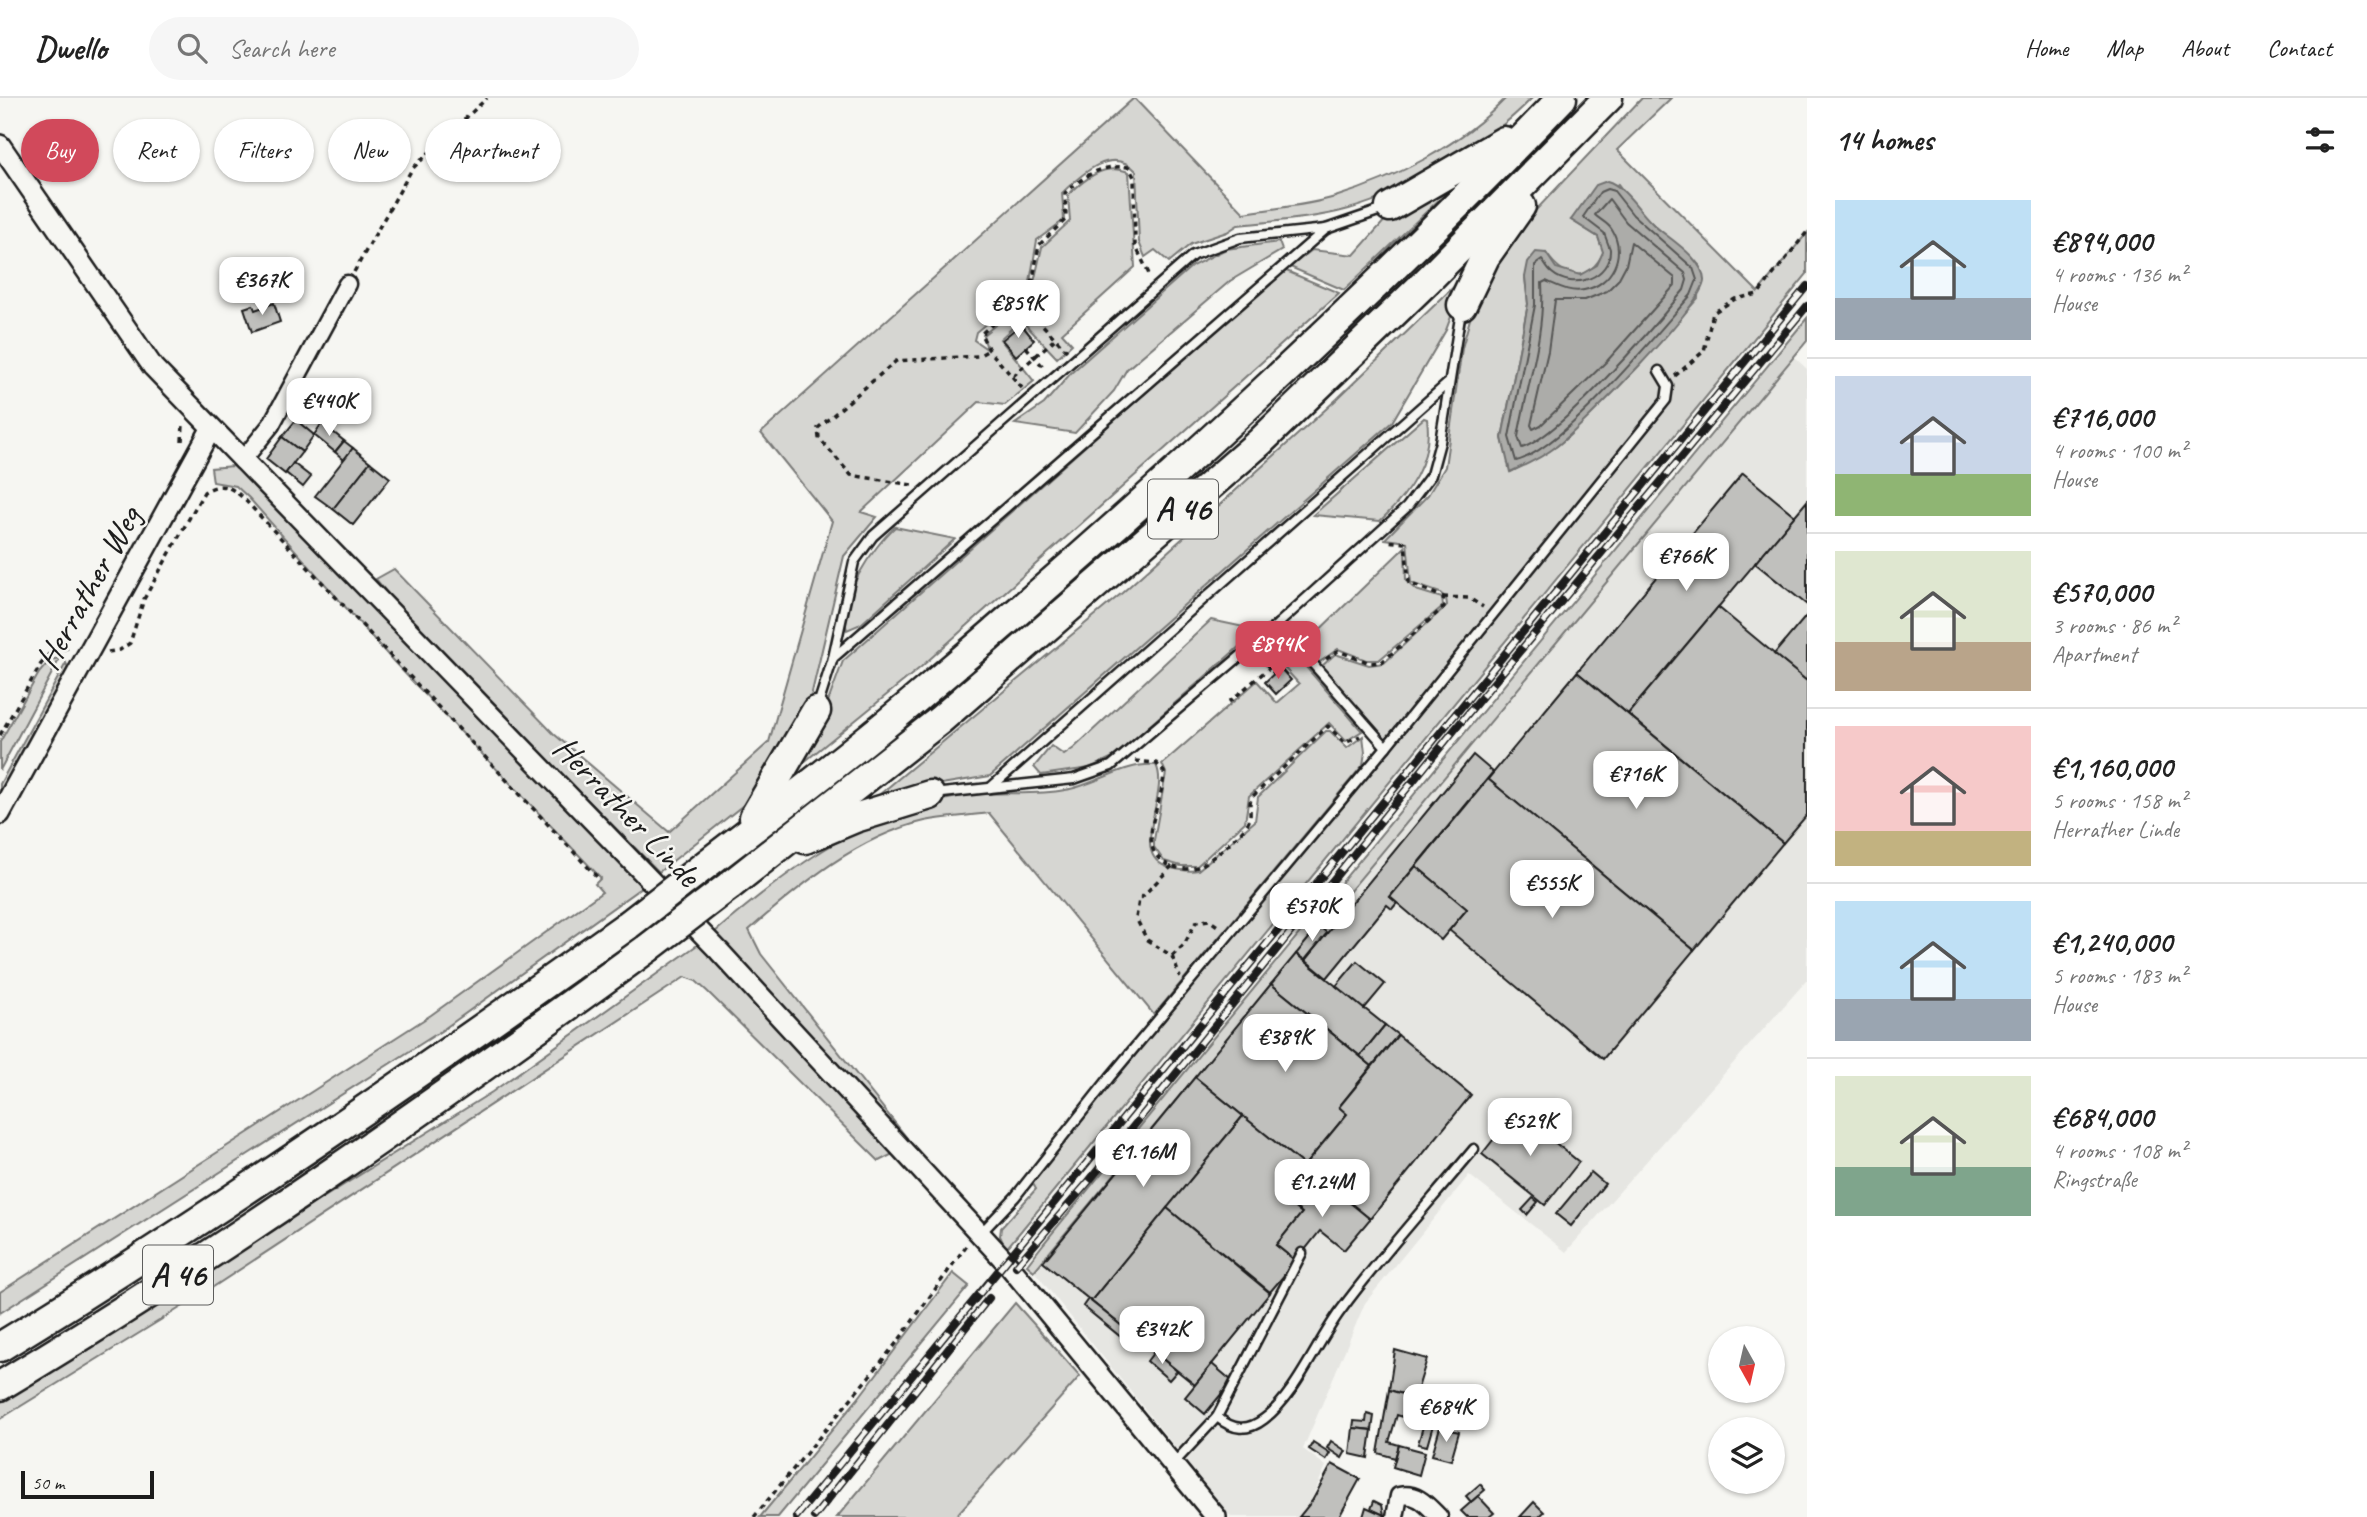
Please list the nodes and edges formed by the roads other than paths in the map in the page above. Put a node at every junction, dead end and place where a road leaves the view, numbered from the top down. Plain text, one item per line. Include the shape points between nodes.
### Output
1 (1608, 98) edge
2 (1552, 108) edge
3 (1570, 137) junction
4 (0, 145) edge
5 (1390, 207) joint
6 (1326, 229) junction
7 (347, 284) road end
8 (1462, 305) joint
9 (1658, 371) dead end
10 (1448, 384) junction
11 (211, 429) junction
12 (242, 461) junction
13 (1278, 624) junction
14 (832, 658) junction
15 (816, 711) joint
16 (1386, 747) junction
17 (990, 788) junction
18 (930, 795) joint
19 (0, 814) edge
20 (743, 835) junction
21 (771, 854) junction
22 (1474, 1149) dead end
23 (979, 1235) junction
24 (1302, 1253) dead end
25 (0, 1347) edge
26 (0, 1386) edge
27 (1217, 1417) junction
28 (1173, 1464) junction
29 (1216, 1517) edge
30 (1395, 1517) edge
31 (1439, 1517) edge

1 - 3 highway, A 46
2 - 5 highway
2 - 20 highway, A 46 via 1216,434 915,700
3 - 8 highway via 1485,257
3 - 21 highway, A 46 via 1260,442 940,720
4 - 11 street, Herrather Linde via 153,367
5 - 6 lane
6 - 14 lane
6 - 14 lane via 1240,237 1193,254 873,536 854,562
7 - 12 street via 271,425
8 - 10 lane
9 - 16 lane via 1667,382 1666,400
10 - 13 lane via 1431,475 1407,507
10 - 17 lane
11 - 12 street, Herrather Linde
11 - 19 street, Herrather Weg
12 - 23 street, Herrather Linde via 719,951
13 - 16 lane
13 - 17 lane via 1125,756 1084,777
14 - 15 lane
15 - 20 highway
16 - 23 lane
17 - 18 lane
18 - 21 highway via 855,818
20 - 25 highway, A 46, bridge via 628,925 422,1071
21 - 26 highway, A 46, bridge via 648,948 342,1166
22 - 27 lane via 1341,1310 1277,1407 1265,1419 1241,1429
23 - 28 street, Herrather Linde
24 - 27 lane
27 - 28 lane
28 - 29 street, Herrather Linde
30 - 31 street via 1396,1500 1407,1494

